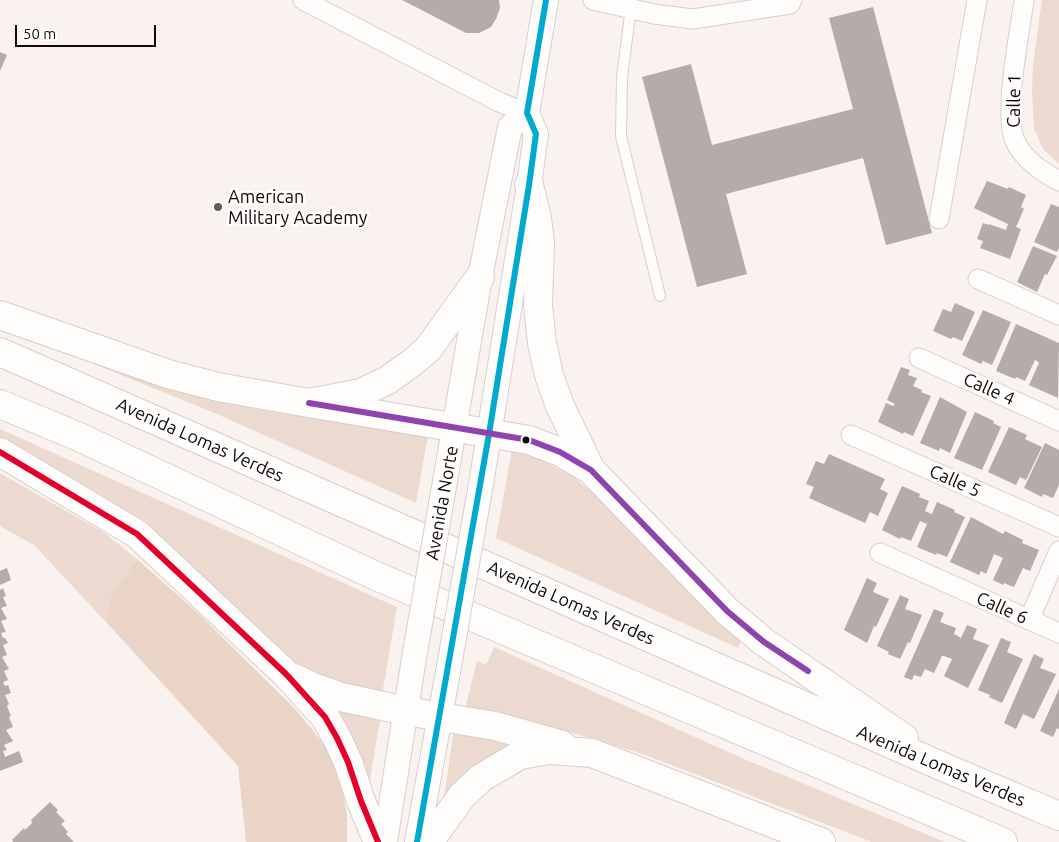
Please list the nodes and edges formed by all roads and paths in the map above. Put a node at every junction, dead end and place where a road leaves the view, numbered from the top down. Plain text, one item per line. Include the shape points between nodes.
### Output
1 (303, 0) edge
2 (546, 0) edge
3 (593, 0) edge
4 (792, 0) edge
5 (977, 0) edge
6 (1024, 0) edge
7 (631, 8) junction
8 (527, 113) junction
9 (1059, 181) edge
10 (529, 185) junction
11 (939, 219) dead end
12 (480, 276) junction
13 (978, 278) dead end
14 (660, 296) dead end
15 (1058, 311) edge
16 (0, 315) edge
17 (0, 352) edge
18 (919, 358) dead end
19 (309, 403) junction
20 (0, 404) edge
21 (1059, 421) edge
22 (455, 428) junction
23 (489, 434) junction
24 (851, 435) dead end
25 (0, 452) edge
26 (591, 470) junction
27 (1059, 527) edge
28 (1059, 551) edge
29 (880, 553) dead end
30 (1028, 620) junction
31 (1059, 633) edge
32 (286, 674) junction
33 (406, 711) junction
34 (440, 717) junction
35 (592, 753) junction
36 (948, 769) junction
37 (1059, 816) edge
38 (378, 842) edge
39 (385, 842) edge
40 (418, 842) edge
41 (429, 842) edge
42 (821, 842) edge
43 (1003, 842) edge

1 - 8 street via 499,102
2 - 8 street
3 - 7 street
4 - 7 street via 790,4 693,19
5 - 11 street
6 - 9 street, Calle 1 via 1012,89 1014,140 1027,159
7 - 14 lane via 622,77 621,136
8 - 10 street, Avenida Norte via 536,134
8 - 12 street, Avenida Norte via 510,127
10 - 23 street, Avenida Norte
10 - 26 highway via 540,243 538,306 542,343 560,406
12 - 19 highway via 428,348 413,362 388,380 360,393
12 - 22 street, Avenida Norte
13 - 15 street
16 - 19 highway via 168,374 218,387
17 - 36 highway, Avenida Lomas Verdes
18 - 21 street, Calle 4
19 - 22 highway
20 - 43 highway via 77,436 376,576
22 - 23 highway
22 - 33 street, Avenida Norte, bridge
23 - 26 highway via 529,440 560,452
23 - 34 street, Avenida Norte, bridge
24 - 27 street, Calle 5
25 - 32 highway via 137,534
26 - 36 highway via 727,611 764,642
28 - 30 street
29 - 30 street, Calle 6
30 - 31 street, Calle 6
32 - 33 highway via 342,697
32 - 38 highway via 325,717 337,738
33 - 34 highway
33 - 39 street, Avenida Norte
34 - 35 highway via 495,726
34 - 40 street, Avenida Norte
35 - 41 highway via 549,750 520,755 501,765 480,778 462,796
35 - 42 highway
36 - 37 highway, Avenida Lomas Verdes

